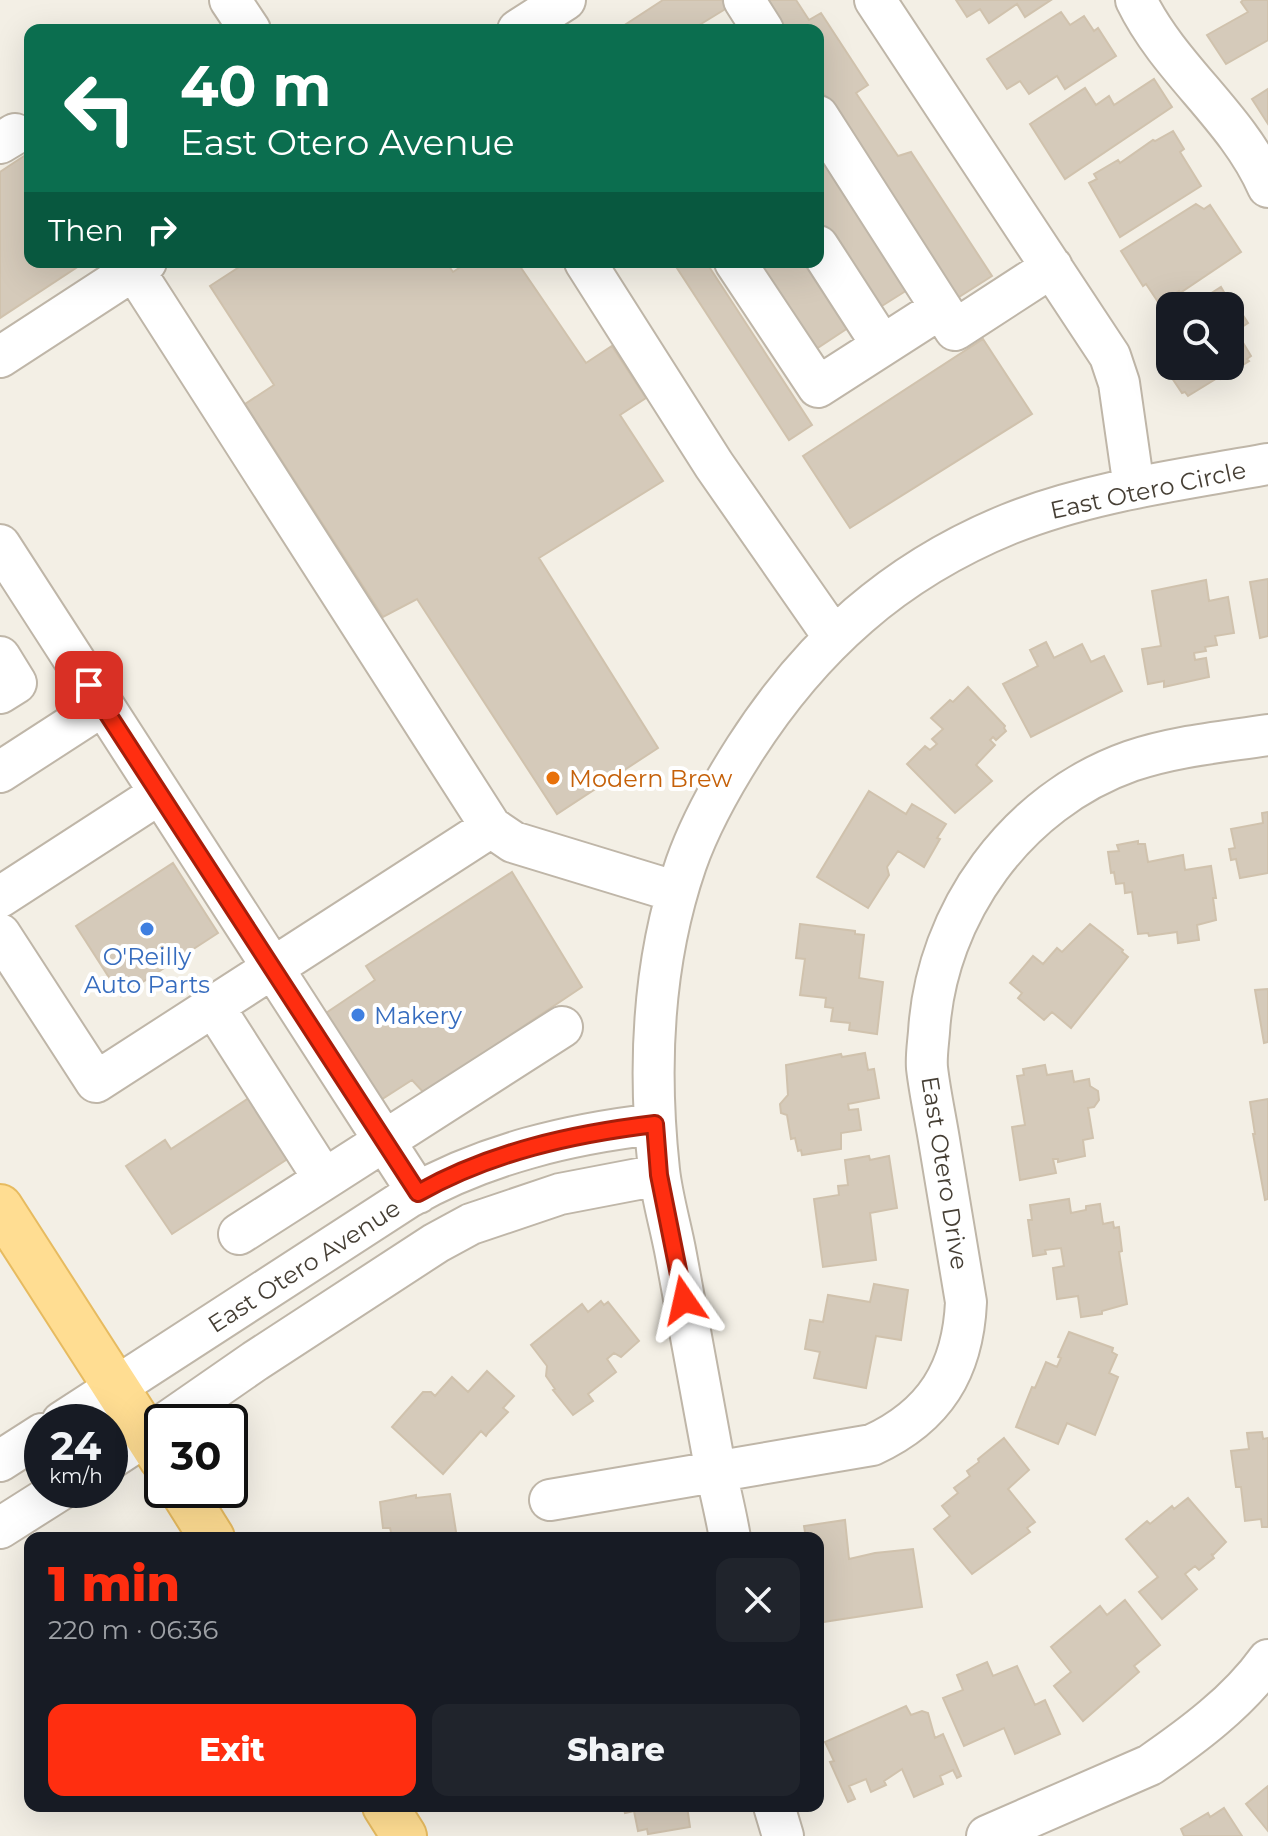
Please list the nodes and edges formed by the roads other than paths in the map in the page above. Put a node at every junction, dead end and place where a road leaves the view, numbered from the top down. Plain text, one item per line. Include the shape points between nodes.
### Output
1 (230, 0) edge
2 (565, 0) edge
3 (875, 0) edge
4 (1136, 0) edge
5 (246, 24) edge
6 (527, 24) edge
7 (824, 125) edge
8 (1268, 187) edge
9 (824, 255) edge
10 (1052, 267) junction
11 (137, 268) edge
12 (141, 268) edge
13 (589, 268) edge
14 (739, 268) edge
15 (941, 308) junction
16 (882, 345) junction
17 (0, 357) edge
18 (1268, 464) edge
19 (1134, 488) junction
20 (0, 545) edge
21 (833, 636) junction
22 (102, 706) junction
23 (1268, 735) edge
24 (0, 772) edge
25 (159, 794) junction
26 (491, 827) junction
27 (677, 892) junction
28 (0, 897) edge
29 (0, 934) edge
30 (273, 969) junction
31 (214, 1007) junction
32 (562, 1027) dead end
33 (655, 1124) junction
34 (384, 1141) junction
35 (659, 1175) junction
36 (324, 1179) junction
37 (418, 1193) junction
38 (0, 1207) edge
39 (239, 1234) dead end
40 (116, 1387) junction
41 (90, 1404) edge
42 (200, 1404) edge
43 (144, 1419) edge
44 (24, 1446) edge
45 (0, 1461) edge
46 (716, 1472) junction
47 (550, 1500) dead end
48 (32, 1508) edge
49 (193, 1508) edge
50 (0, 1528) edge
51 (208, 1532) edge
52 (729, 1532) edge
53 (1268, 1660) edge
54 (389, 1812) edge
55 (776, 1812) edge
56 (404, 1836) edge
57 (783, 1836) edge
58 (987, 1836) edge

1 - 5 street
2 - 6 street
3 - 10 street
4 - 8 street via 1161,44 1247,147
7 - 15 street
9 - 16 street
10 - 15 street via 955,330
10 - 19 street via 1110,356 1119,383
11 - 17 street
12 - 26 street
13 - 21 street via 714,465
14 - 16 street via 818,387
15 - 16 street
18 - 19 street, East Otero Circle
19 - 21 street, East Otero Circle via 1052,508 966,544 897,585
20 - 22 street
21 - 27 street, East Otero Circle via 774,705 733,767 705,818
22 - 24 street
22 - 25 street
23 - 46 street, East Otero Drive via 1176,749 1090,780 1030,823 983,875 954,925 931,1008 927,1066 966,1302 965,1330 948,1380 913,1421 872,1445
25 - 28 street
25 - 30 street
26 - 27 street via 513,842
26 - 30 street
27 - 33 street, East Otero Circle via 656,1005
29 - 31 street via 96,1082
30 - 31 street
30 - 34 street
31 - 36 street
32 - 34 street
33 - 35 street, East Otero Circle
33 - 37 street, East Otero Avenue via 564,1138 495,1158
34 - 36 street
34 - 37 street
35 - 42 street via 560,1194 471,1224 255,1361
35 - 46 street, East Otero Circle
36 - 39 street
37 - 40 street, East Otero Avenue
38 - 40 main road
40 - 41 street, East Otero Avenue
40 - 43 main road
44 - 45 street
46 - 47 street, East Otero Drive
46 - 52 street, East Otero Circle
48 - 50 street
49 - 51 main road
53 - 58 street via 1253,1681 1150,1765
54 - 56 main road
55 - 57 street

